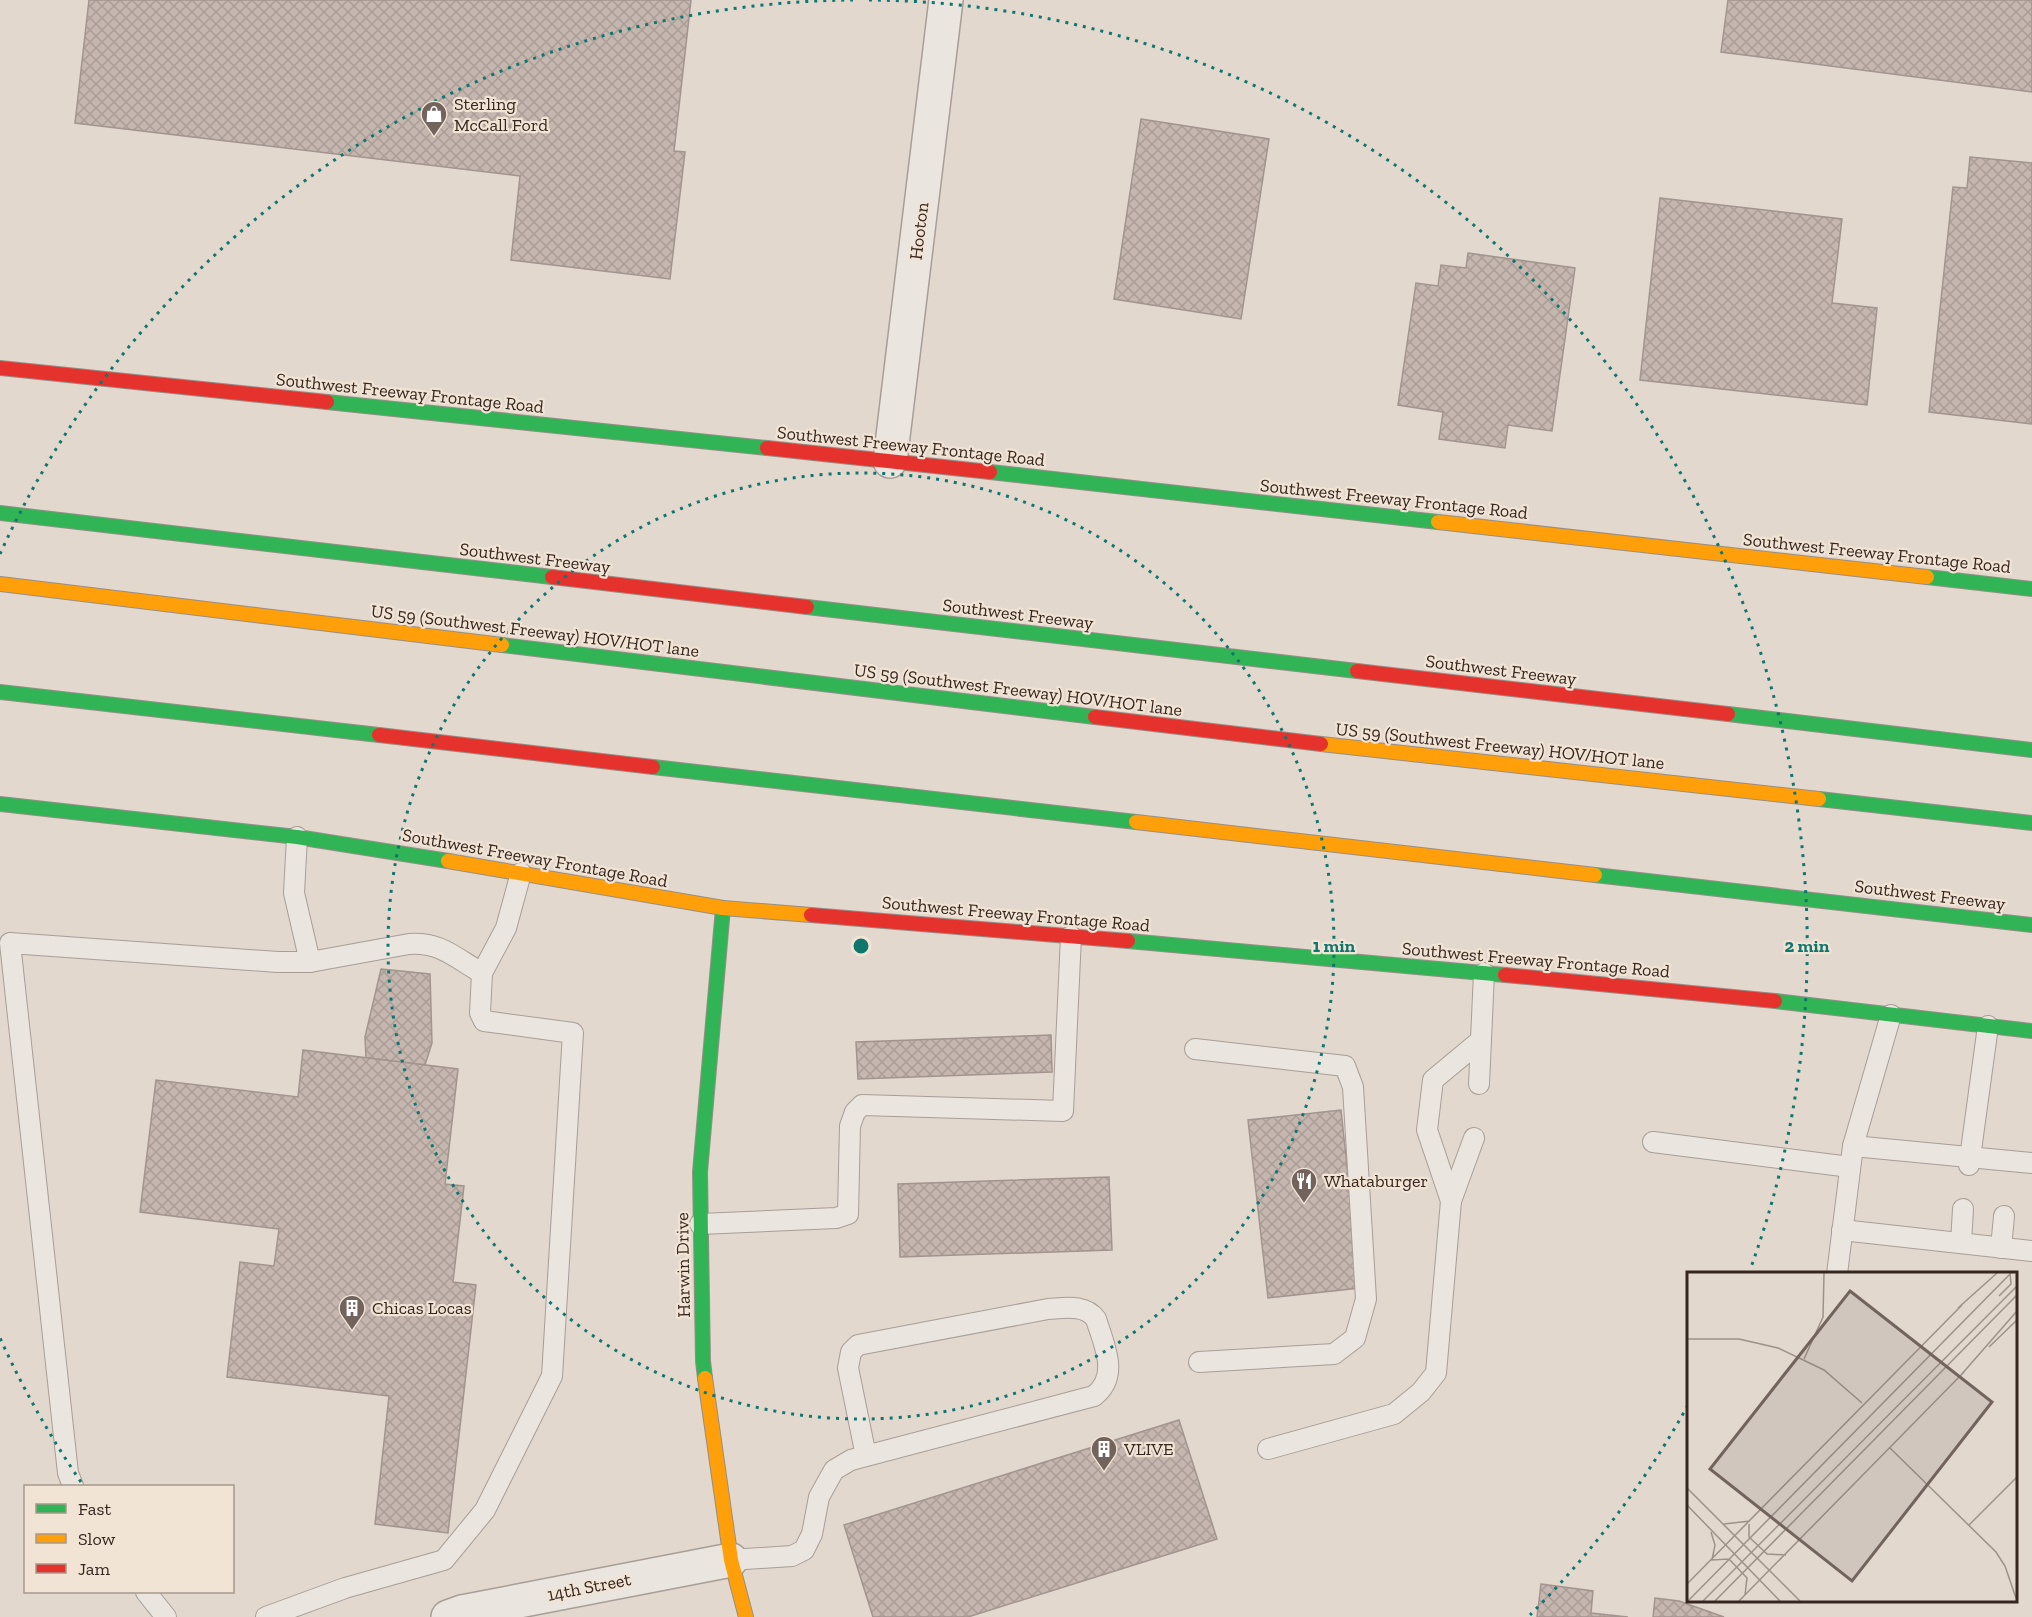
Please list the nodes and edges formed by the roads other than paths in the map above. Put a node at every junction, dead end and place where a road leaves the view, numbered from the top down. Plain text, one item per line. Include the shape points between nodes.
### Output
1 (946, 0) edge
2 (0, 368) edge
3 (890, 461) junction
4 (0, 513) edge
5 (0, 586) edge
6 (2032, 589) edge
7 (0, 692) edge
8 (2032, 750) edge
9 (0, 804) edge
10 (2032, 824) edge
11 (297, 837) junction
12 (521, 873) junction
13 (723, 908) junction
14 (2032, 925) edge
15 (1071, 936) junction
16 (310, 962) junction
17 (483, 973) junction
18 (1484, 973) junction
19 (1891, 1015) junction
20 (1988, 1026) junction
21 (2032, 1031) edge
22 (1480, 1041) junction
23 (1195, 1049) dead end
24 (1479, 1084) dead end
25 (1474, 1137) dead end
26 (1653, 1142) dead end
27 (1853, 1146) junction
28 (1969, 1161) junction
29 (2032, 1163) edge
30 (1850, 1167) junction
31 (1451, 1201) junction
32 (1964, 1209) dead end
33 (2004, 1216) dead end
34 (700, 1224) junction
35 (1842, 1230) junction
36 (1961, 1243) junction
37 (2001, 1248) junction
38 (2032, 1251) edge
39 (1837, 1272) edge
40 (1199, 1362) dead end
41 (1268, 1449) dead end
42 (866, 1456) junction
43 (73, 1485) edge
44 (731, 1560) junction
45 (147, 1593) edge
46 (166, 1617) edge
47 (266, 1617) edge
48 (448, 1617) edge
49 (746, 1617) edge

1 - 3 street, Hooton
2 - 3 main road, Southwest Freeway Frontage Road
3 - 6 main road, Southwest Freeway Frontage Road
4 - 8 main road, Southwest Freeway
5 - 10 main road, US 59 (Southwest Freeway) HOV/HOT lane via 1302,742
7 - 14 main road, Southwest Freeway
9 - 11 main road, Southwest Freeway Frontage Road
11 - 12 main road, Southwest Freeway Frontage Road
11 - 16 lane via 294,893
12 - 13 main road, Southwest Freeway Frontage Road
12 - 17 lane via 506,928
13 - 15 main road, Southwest Freeway Frontage Road
13 - 34 main road, Harwin Drive via 700,1172
15 - 18 main road, Southwest Freeway Frontage Road
15 - 34 lane via 1063,1111 862,1105 850,1126 848,1214 836,1218
16 - 17 lane via 424,943 439,947
16 - 43 lane via 9,943 68,1473
17 - 47 lane via 480,1012 484,1022 573,1033 552,1376 485,1510 444,1560 345,1588
18 - 19 main road, Southwest Freeway Frontage Road
18 - 22 lane
19 - 20 main road, Southwest Freeway Frontage Road
19 - 27 lane
20 - 21 main road, Southwest Freeway Frontage Road
20 - 28 lane
22 - 24 lane
22 - 31 lane via 1433,1080 1427,1130
23 - 40 lane via 1345,1066 1353,1087 1366,1299 1355,1338 1334,1354
25 - 31 lane
26 - 30 lane
27 - 28 lane
27 - 30 lane
28 - 29 lane via 2010,1166
30 - 35 lane
31 - 41 lane via 1436,1373 1421,1392 1394,1414
32 - 36 lane
33 - 37 lane
34 - 44 main road, Harwin Drive via 703,1361
35 - 36 lane
35 - 39 lane
36 - 37 lane
37 - 38 lane
42 - 42 lane via 1094,1396 1109,1375 1109,1365 1092,1312 1076,1307 1048,1309 858,1345 851,1352 848,1368
42 - 44 lane via 834,1470 819,1497 812,1534 804,1550 792,1556
44 - 48 street, 14th Street
44 - 49 main road, Harwin Drive
45 - 46 lane

